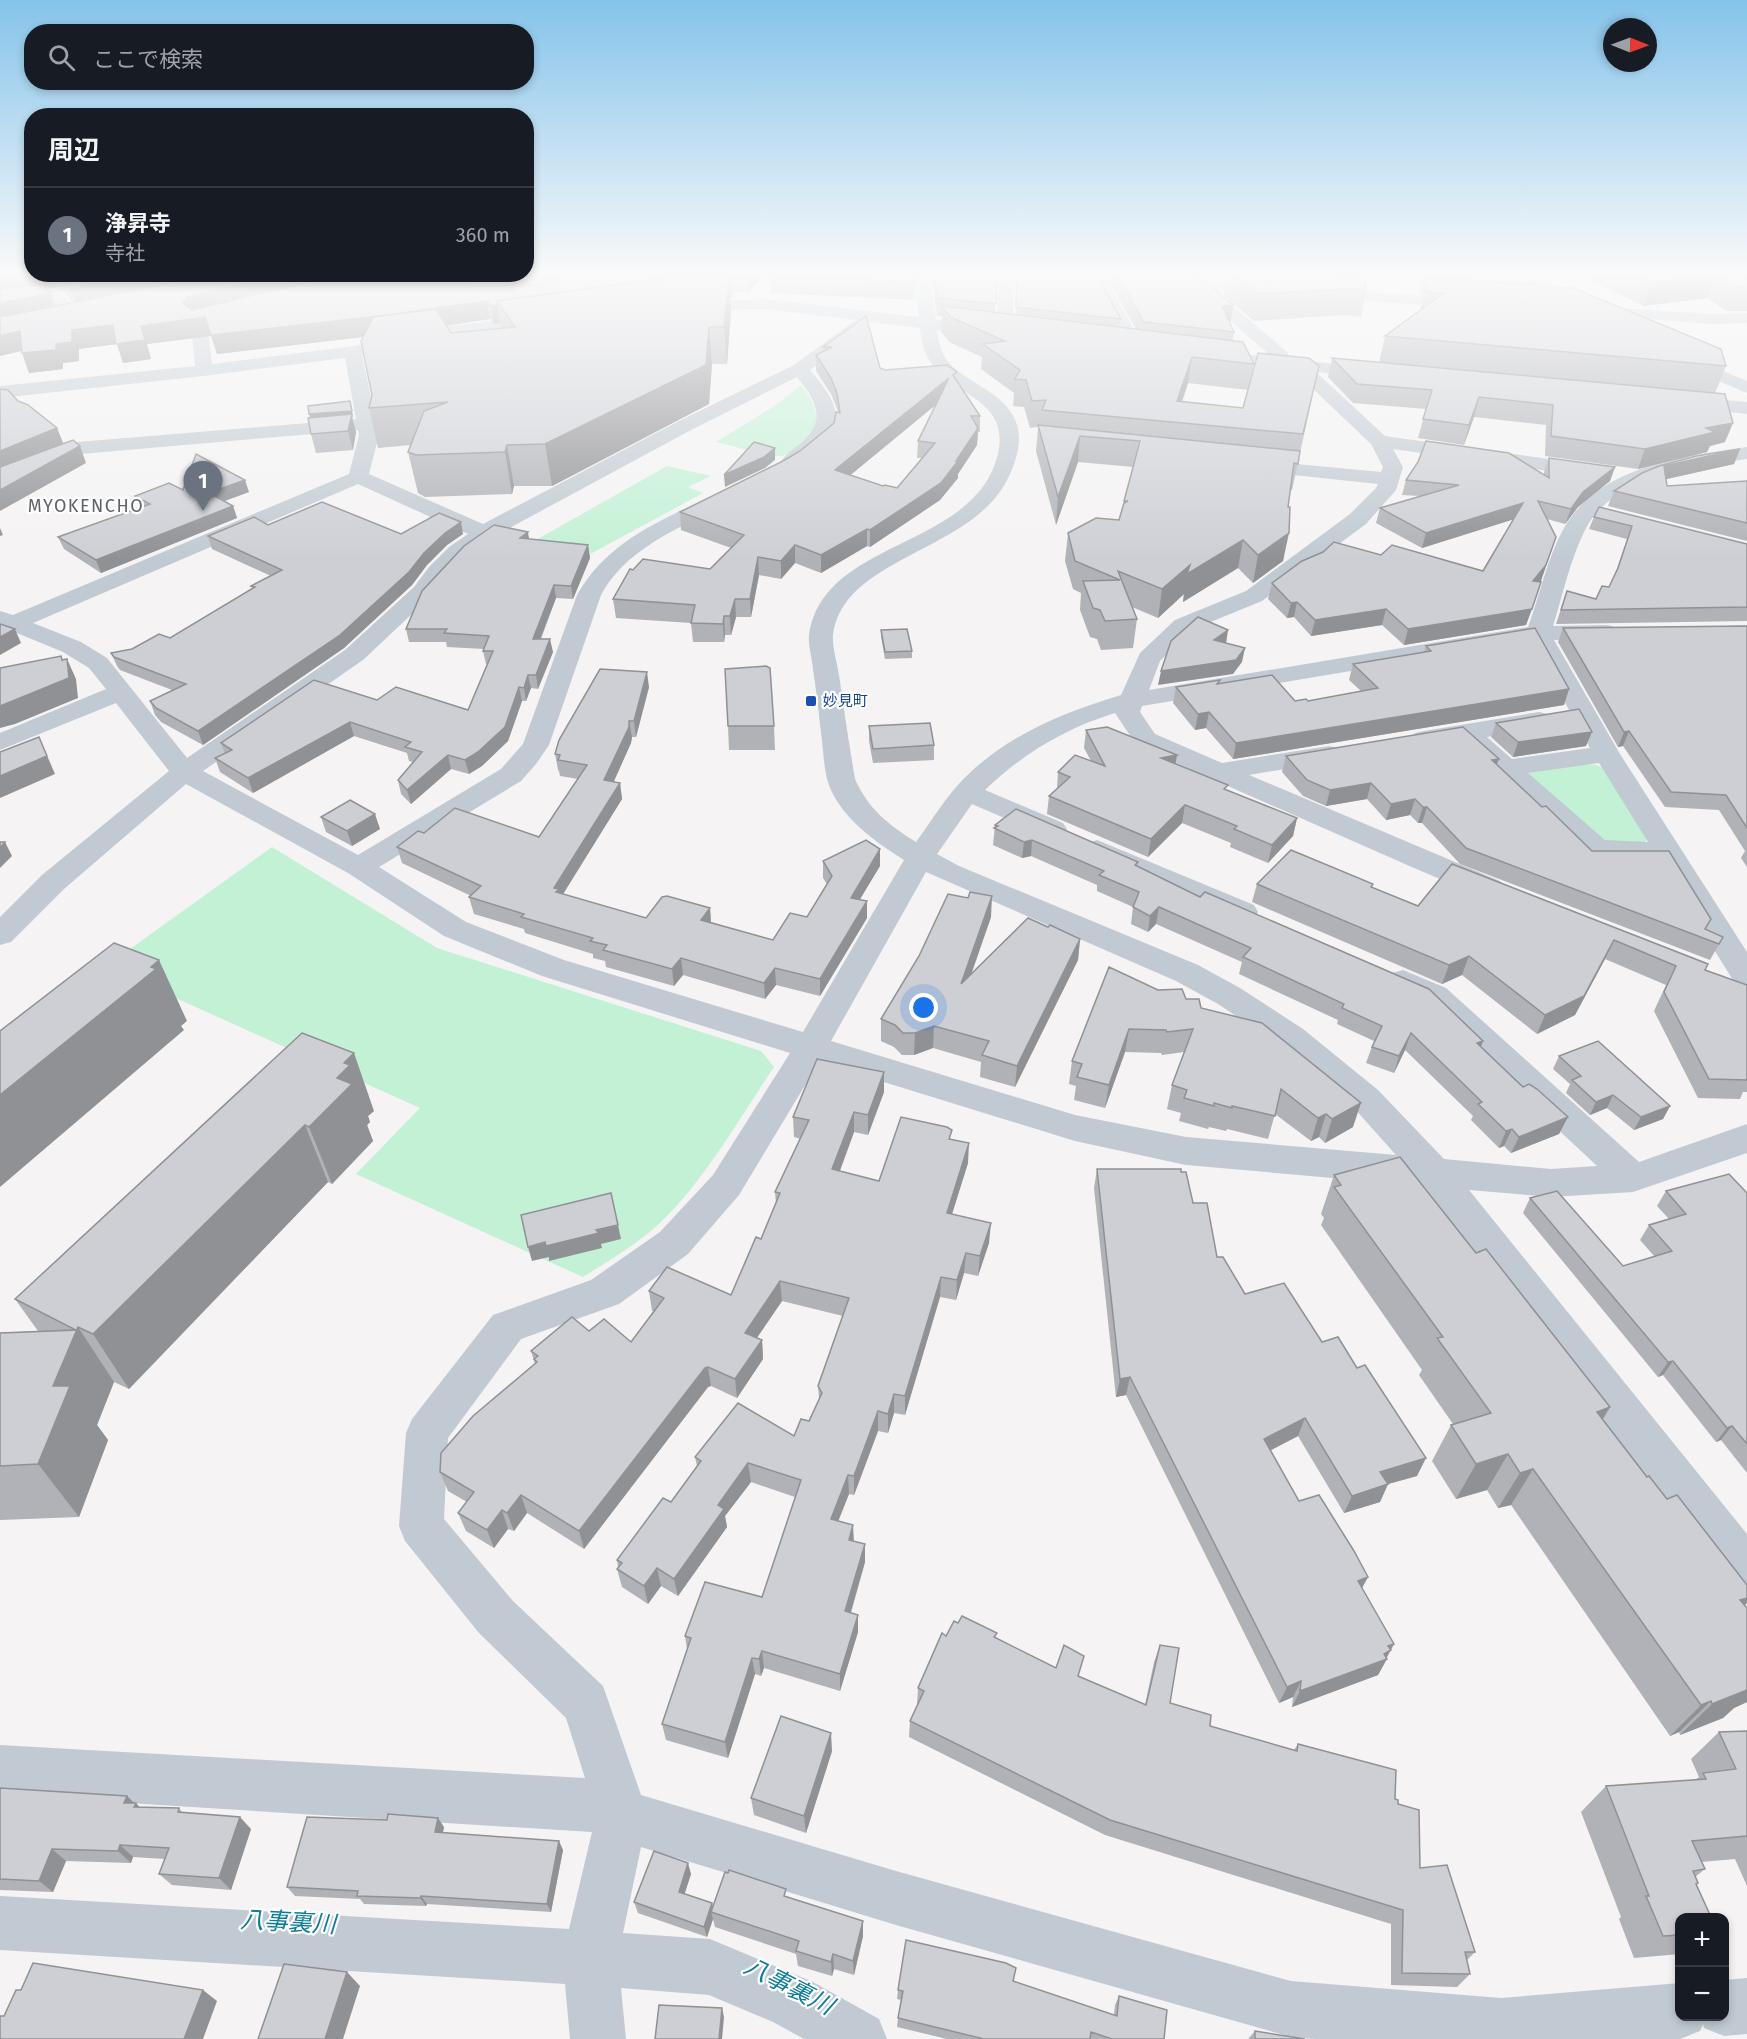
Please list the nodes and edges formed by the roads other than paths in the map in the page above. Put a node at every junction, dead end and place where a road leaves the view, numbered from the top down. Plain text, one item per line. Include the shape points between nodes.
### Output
1 (177, 368) edge
2 (187, 368) edge
3 (356, 368) edge
4 (946, 368) edge
5 (1298, 368) edge
6 (1359, 368) edge
7 (1702, 368) edge
8 (800, 369) joint
9 (1390, 371) edge
10 (0, 382) edge
11 (1747, 388) edge
12 (0, 392) edge
13 (1747, 402) edge
14 (1747, 408) edge
15 (366, 424) junction
16 (1379, 441) junction
17 (1747, 453) edge
18 (1238, 464) edge
19 (773, 474) edge
20 (358, 477) junction
21 (1639, 477) junction
22 (1389, 479) junction
23 (0, 480) edge
24 (735, 492) edge
25 (1590, 510) junction
26 (1612, 515) edge
27 (483, 533) junction
28 (6, 621) edge
29 (1631, 632) edge
30 (1538, 633) junction
31 (121, 692) junction
32 (1132, 700) junction
33 (1582, 712) junction
34 (1466, 732) junction
35 (0, 742) edge
36 (1395, 743) edge
37 (1348, 751) edge
38 (1606, 754) junction
39 (1508, 768) junction
40 (184, 772) junction
41 (1218, 772) junction
42 (967, 792) junction
43 (1667, 852) junction
44 (920, 857) junction
45 (358, 867) junction
46 (1513, 897) edge
47 (1272, 924) edge
48 (0, 935) edge
49 (1381, 972) edge
50 (1740, 982) edge
51 (811, 1047) junction
52 (1747, 1137) edge
53 (1436, 1174) junction
54 (1633, 1178) junction
55 (1747, 1570) edge
56 (0, 1770) edge
57 (622, 1815) junction
58 (0, 1923) edge
59 (590, 1958) junction
60 (1747, 2006) edge
61 (1729, 2007) edge
62 (1675, 2011) edge
63 (598, 2039) edge
64 (859, 2039) edge

1 - 10 street
2 - 12 street
3 - 15 street
4 - 44 street via 993,405 1007,423 1010,441 1005,462 985,499 968,513 850,584 831,602 821,636 841,779 848,795 877,830
5 - 16 street
6 - 9 street
7 - 11 street
8 - 19 street via 826,407 826,427 820,438
8 - 27 street
13 - 14 street via 1666,398
15 - 20 street via 369,435
15 - 23 street via 77,448
16 - 21 street
16 - 22 street via 1393,467
17 - 21 street via 1679,464
18 - 22 street
20 - 27 street
20 - 28 street
21 - 25 street via 1596,502
22 - 32 street via 1386,490 1358,519 1254,596 1183,625 1149,658
24 - 45 street via 635,544 599,574 536,745 511,775
25 - 26 street
25 - 30 street via 1576,527
27 - 40 street via 457,552 422,592 354,655
28 - 31 street via 72,647 98,663
29 - 30 street
30 - 32 street
30 - 33 street
31 - 35 street
31 - 40 street
32 - 41 street via 1127,712 1146,740
32 - 42 street via 1083,715 1030,741 997,763
33 - 34 street
33 - 38 street
34 - 36 street
34 - 39 street
37 - 41 street
38 - 39 street
38 - 43 street
39 - 43 street via 1598,849
40 - 45 street
40 - 48 street via 53,882
41 - 46 street
42 - 44 street
42 - 47 street
43 - 50 street
44 - 51 street
44 - 53 street via 1187,973 1229,996 1291,1037 1366,1099
45 - 51 street via 455,929 553,968
49 - 54 street via 1435,996
51 - 53 street via 1075,1128 1186,1151
51 - 57 street via 726,1185 674,1244 604,1292 507,1327 427,1433 421,1526 496,1617 586,1703
52 - 54 street
53 - 54 street via 1551,1183
53 - 55 street
56 - 57 street via 586,1804
57 - 59 street
57 - 62 street via 907,1901 1291,2009 1501,2026
58 - 59 street
59 - 63 street
59 - 64 street via 710,1967 793,2002
60 - 61 street

